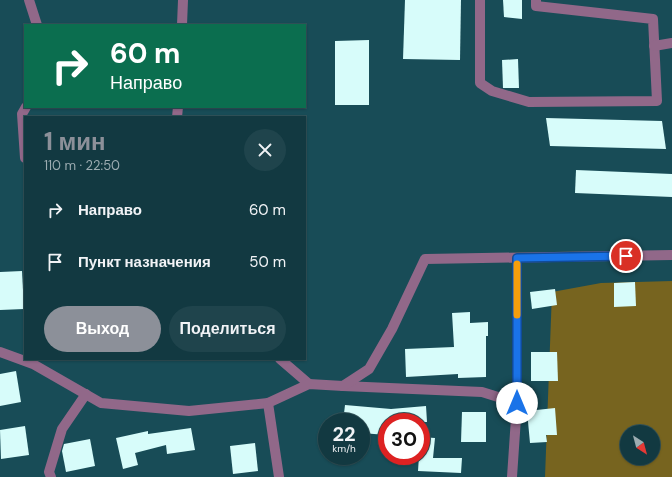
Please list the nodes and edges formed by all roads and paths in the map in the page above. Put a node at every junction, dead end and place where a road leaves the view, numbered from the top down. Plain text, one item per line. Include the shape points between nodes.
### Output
1 (29, 0) edge
2 (183, 0) edge
3 (480, 0) edge
4 (536, 0) edge
5 (37, 24) edge
6 (182, 24) edge
7 (672, 44) edge
8 (654, 46) junction
9 (25, 108) edge
10 (24, 143) edge
11 (672, 255) edge
12 (517, 258) junction
13 (0, 352) edge
14 (281, 360) edge
15 (309, 384) junction
16 (343, 386) junction
17 (86, 394) junction
18 (517, 403) junction
19 (268, 404) junction
20 (51, 477) edge
21 (279, 477) edge
22 (512, 477) edge

1 - 5 street
2 - 6 street
3 - 8 street via 480,83 492,91 529,102 657,102
4 - 8 street via 536,6 653,18
7 - 8 street
9 - 10 street via 22,114
11 - 12 street
12 - 16 street via 425,260 392,329 369,369
12 - 18 street
13 - 17 street via 33,364
14 - 15 street
15 - 16 street
15 - 19 street
16 - 18 street via 482,392
17 - 19 street via 101,402 188,411
17 - 20 street via 62,429 49,472
18 - 22 street
19 - 21 street

